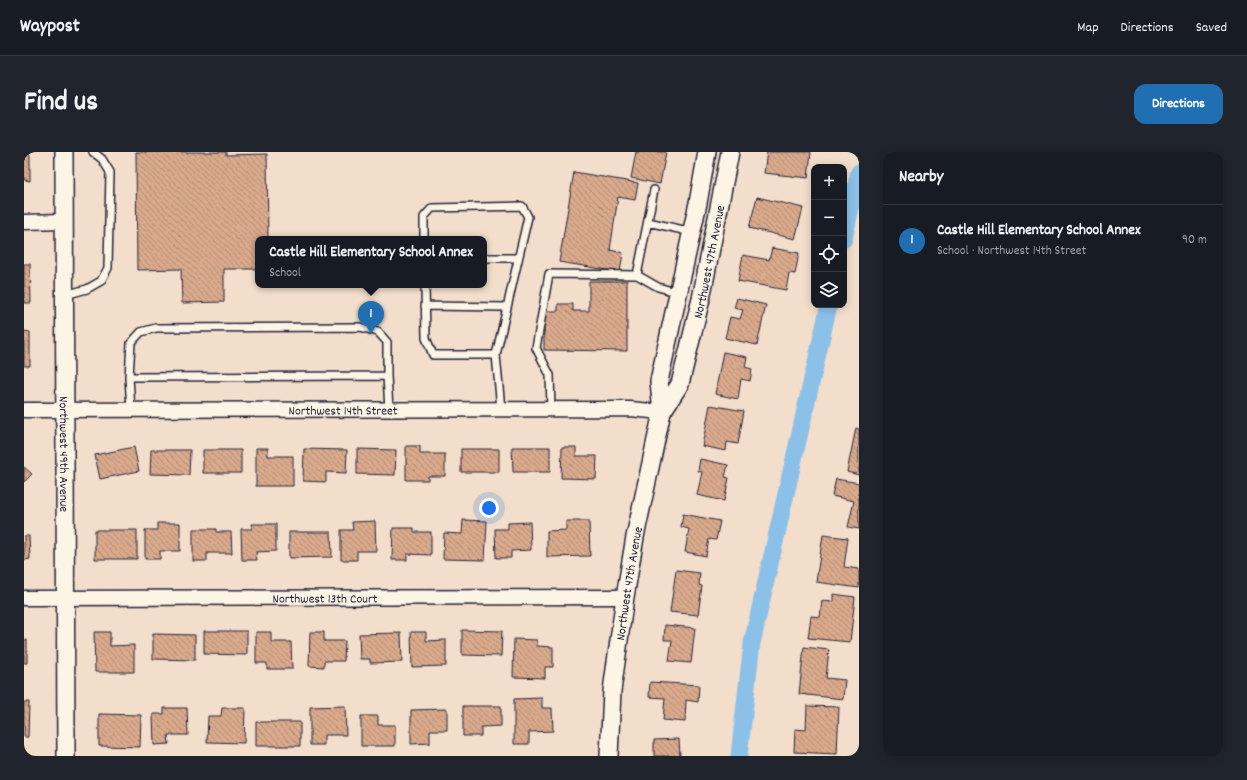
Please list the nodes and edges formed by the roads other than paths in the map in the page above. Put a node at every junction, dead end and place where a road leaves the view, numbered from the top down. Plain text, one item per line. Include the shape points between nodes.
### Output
1 (64, 152) edge
2 (93, 152) edge
3 (707, 152) edge
4 (730, 152) edge
5 (654, 190) dead end
6 (24, 222) edge
7 (64, 222) junction
8 (648, 222) junction
9 (692, 232) junction
10 (424, 236) edge
11 (487, 258) edge
12 (518, 258) junction
13 (637, 275) junction
14 (425, 288) edge
15 (679, 293) junction
16 (64, 295) junction
17 (700, 299) junction
18 (425, 306) junction
19 (507, 307) junction
20 (496, 355) junction
21 (387, 376) junction
22 (129, 377) junction
23 (390, 409) junction
24 (501, 409) junction
25 (551, 409) junction
26 (24, 410) edge
27 (65, 410) junction
28 (131, 410) junction
29 (662, 412) junction
30 (625, 597) junction
31 (24, 598) edge
32 (66, 598) junction
33 (66, 756) edge
34 (609, 756) edge

1 - 7 street, Northwest 49th Avenue
2 - 16 lane via 102,159 110,172 108,268 101,281 87,290
3 - 9 street, Northwest 47th Avenue
4 - 17 street, Northwest 47th Avenue
5 - 8 lane
6 - 7 street
7 - 16 street, Northwest 49th Avenue
8 - 9 lane
8 - 13 lane
9 - 15 street, Northwest 47th Avenue
10 - 12 lane via 424,218 432,208 522,206 528,217
11 - 12 lane
12 - 19 lane
13 - 15 lane via 658,287
13 - 25 lane via 550,274 536,348 550,375
14 - 18 lane
15 - 17 street
15 - 29 street, Northwest 47th Avenue via 659,381
16 - 27 street, Northwest 49th Avenue
17 - 29 street, Northwest 47th Avenue via 680,384
18 - 19 lane
18 - 20 lane via 426,338 433,355
19 - 20 lane
20 - 24 lane
21 - 22 lane
21 - 22 lane via 387,342 378,332 360,327 156,328 141,332 131,343
21 - 23 lane
22 - 28 lane
23 - 24 street, Northwest 14th Street
23 - 28 street, Northwest 14th Street
24 - 25 street, Northwest 14th Street
25 - 29 street, Northwest 14th Street via 630,409
26 - 27 street, Northwest 14th Street
27 - 28 street, Northwest 14th Street
27 - 32 street, Northwest 49th Avenue
29 - 30 street, Northwest 47th Avenue
30 - 32 street, Northwest 13th Court
30 - 34 street, Northwest 47th Avenue via 612,691
31 - 32 street, Northwest 13th Court
32 - 33 street, Northwest 49th Avenue

